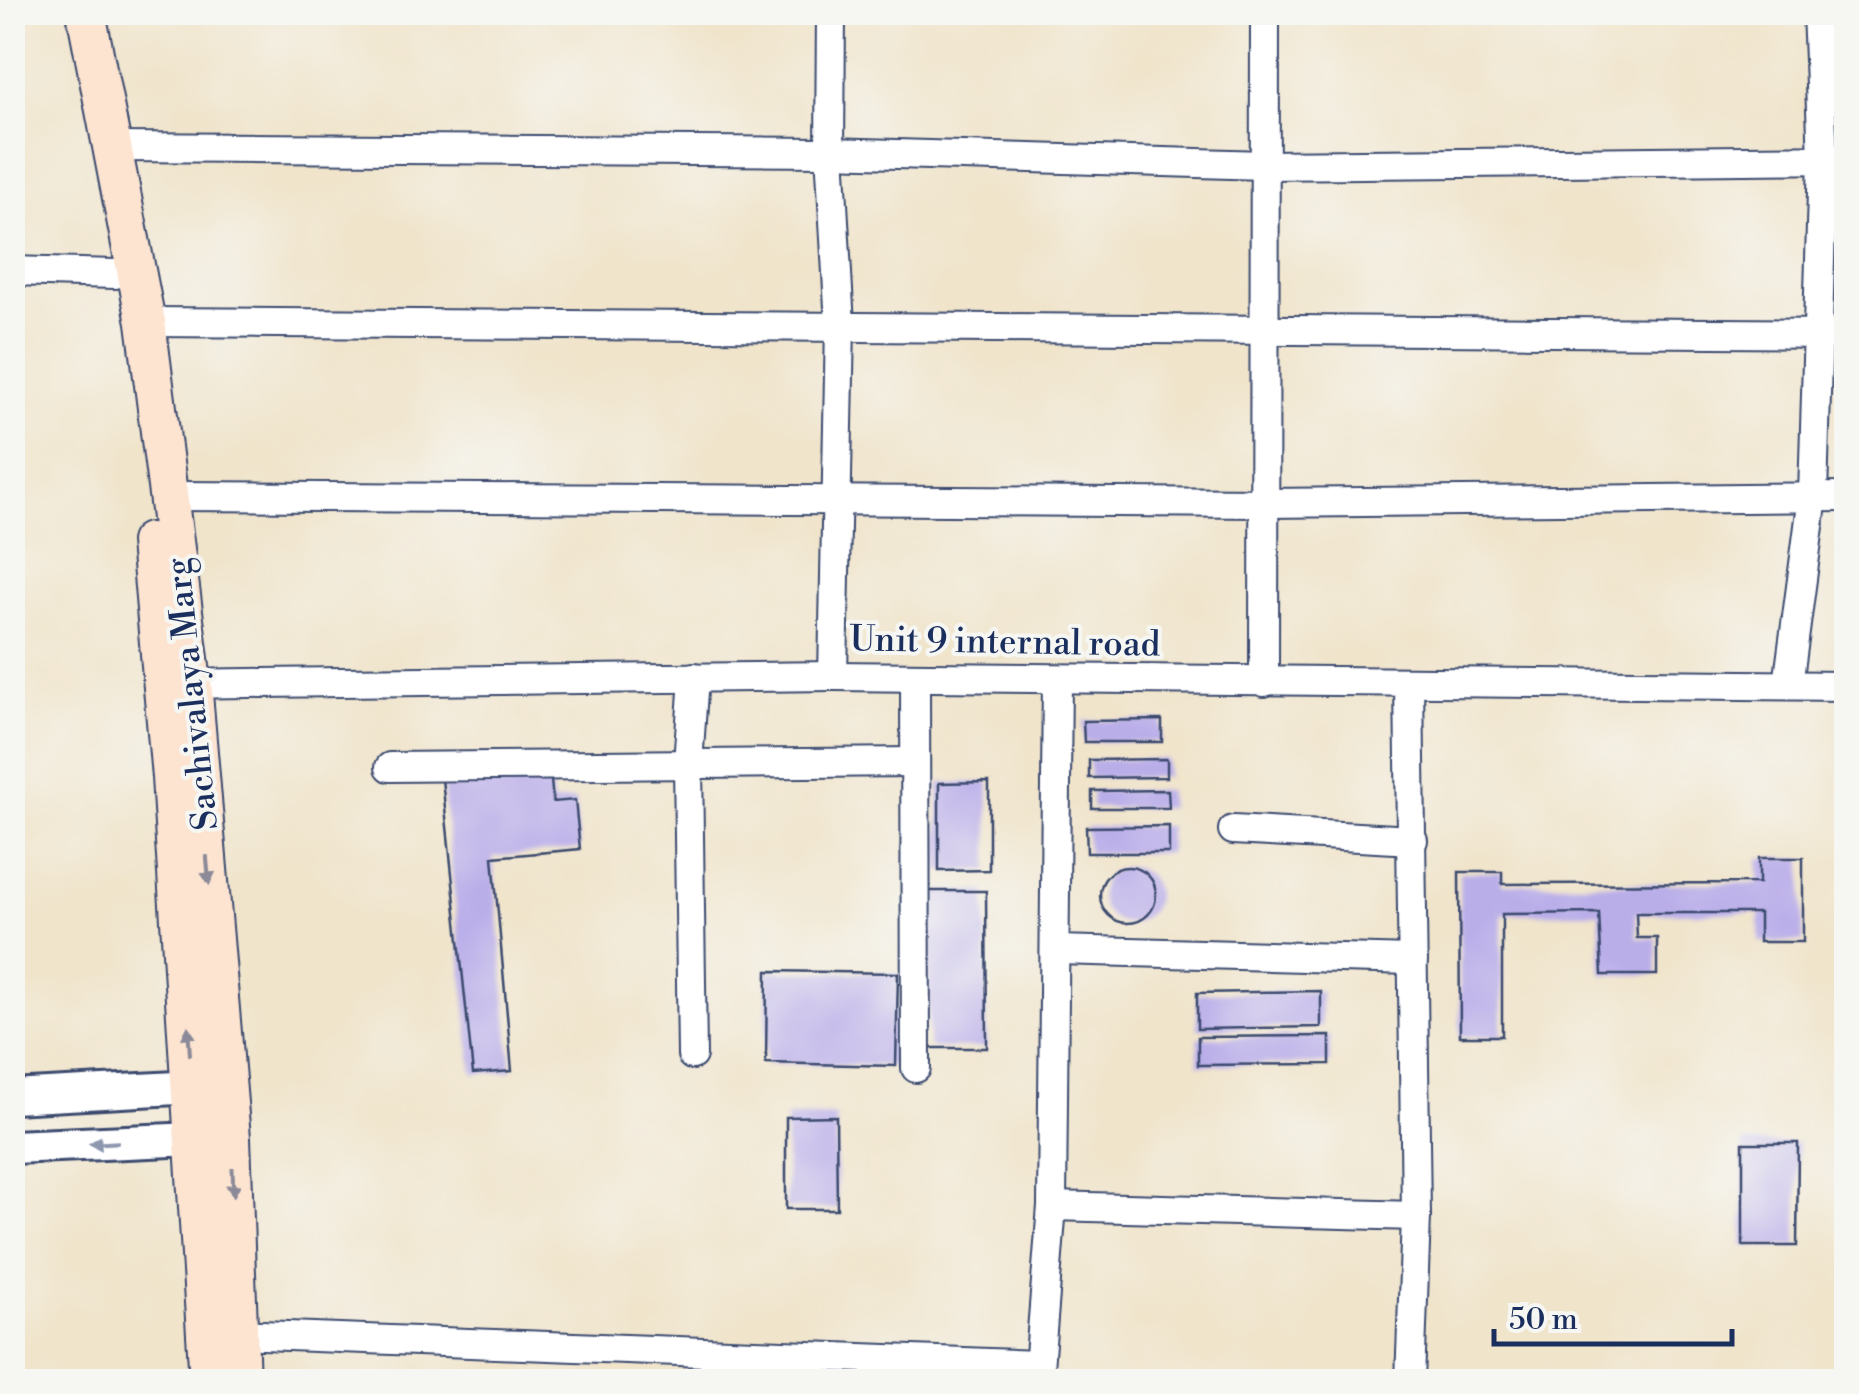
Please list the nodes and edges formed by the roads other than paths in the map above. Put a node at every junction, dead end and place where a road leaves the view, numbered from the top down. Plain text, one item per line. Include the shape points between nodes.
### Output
1 (60, 12) edge
2 (86, 12) edge
3 (831, 12) edge
4 (1265, 12) edge
5 (1818, 12) edge
6 (114, 147) junction
7 (830, 152) junction
8 (1834, 159) edge
9 (1264, 165) junction
10 (12, 271) edge
11 (115, 274) junction
12 (146, 322) junction
13 (840, 325) junction
14 (1264, 326) junction
15 (1816, 334) junction
16 (1846, 334) edge
17 (170, 496) junction
18 (1813, 496) junction
19 (1846, 496) edge
20 (838, 501) junction
21 (1264, 503) junction
22 (833, 676) junction
23 (694, 677) junction
24 (1057, 678) junction
25 (916, 679) junction
26 (1264, 682) junction
27 (1410, 682) junction
28 (177, 684) junction
29 (1788, 685) junction
30 (1846, 686) edge
31 (915, 762) junction
32 (688, 764) junction
33 (390, 767) dead end
34 (1233, 830) dead end
35 (1412, 840) junction
36 (1058, 950) junction
37 (1413, 960) junction
38 (692, 1055) dead end
39 (916, 1068) dead end
40 (209, 1086) junction
41 (12, 1097) edge
42 (213, 1138) junction
43 (12, 1147) edge
44 (1052, 1206) junction
45 (1416, 1216) junction
46 (238, 1334) junction
47 (1038, 1373) edge
48 (209, 1382) edge
49 (240, 1382) edge
50 (1410, 1382) edge

1 - 11 main road, Sachivalaya Marg
2 - 6 main road, Sachivalaya Marg
3 - 7 street
4 - 9 street
5 - 8 street
6 - 7 street
6 - 12 main road, Sachivalaya Marg
7 - 9 street
7 - 13 street
8 - 9 street
8 - 15 street
9 - 14 street
10 - 11 street
11 - 28 main road, Sachivalaya Marg via 152,560
12 - 13 street
12 - 17 main road, Sachivalaya Marg
13 - 14 street
13 - 20 street
14 - 15 street
14 - 21 street
15 - 16 street
15 - 18 street
17 - 20 street
17 - 28 main road, Sachivalaya Marg
18 - 19 street
18 - 21 street
18 - 29 street
20 - 21 street
20 - 22 street
21 - 26 street
22 - 23 street, Unit 9 internal road
22 - 25 street, Unit 9 internal road
23 - 28 street, Unit 9 internal road
23 - 32 street
24 - 25 street, Unit 9 internal road
24 - 26 street, Unit 9 internal road
24 - 36 street
25 - 31 street
26 - 27 street, Unit 9 internal road
27 - 29 street, Unit 9 internal road
27 - 35 street
28 - 40 main road, Sachivalaya Marg
29 - 30 street, Unit 9 internal road
31 - 32 street
31 - 39 street
32 - 33 street
32 - 38 street
34 - 35 street
35 - 37 street
36 - 37 street
36 - 44 street
37 - 45 street
40 - 41 street
40 - 42 main road, Sachivalaya Marg
42 -> 43 street
42 -> 46 main road, Sachivalaya Marg
42 - 48 main road, Sachivalaya Marg
44 - 45 street
44 - 47 street
45 - 50 street
46 - 47 street
46 - 49 main road, Sachivalaya Marg

